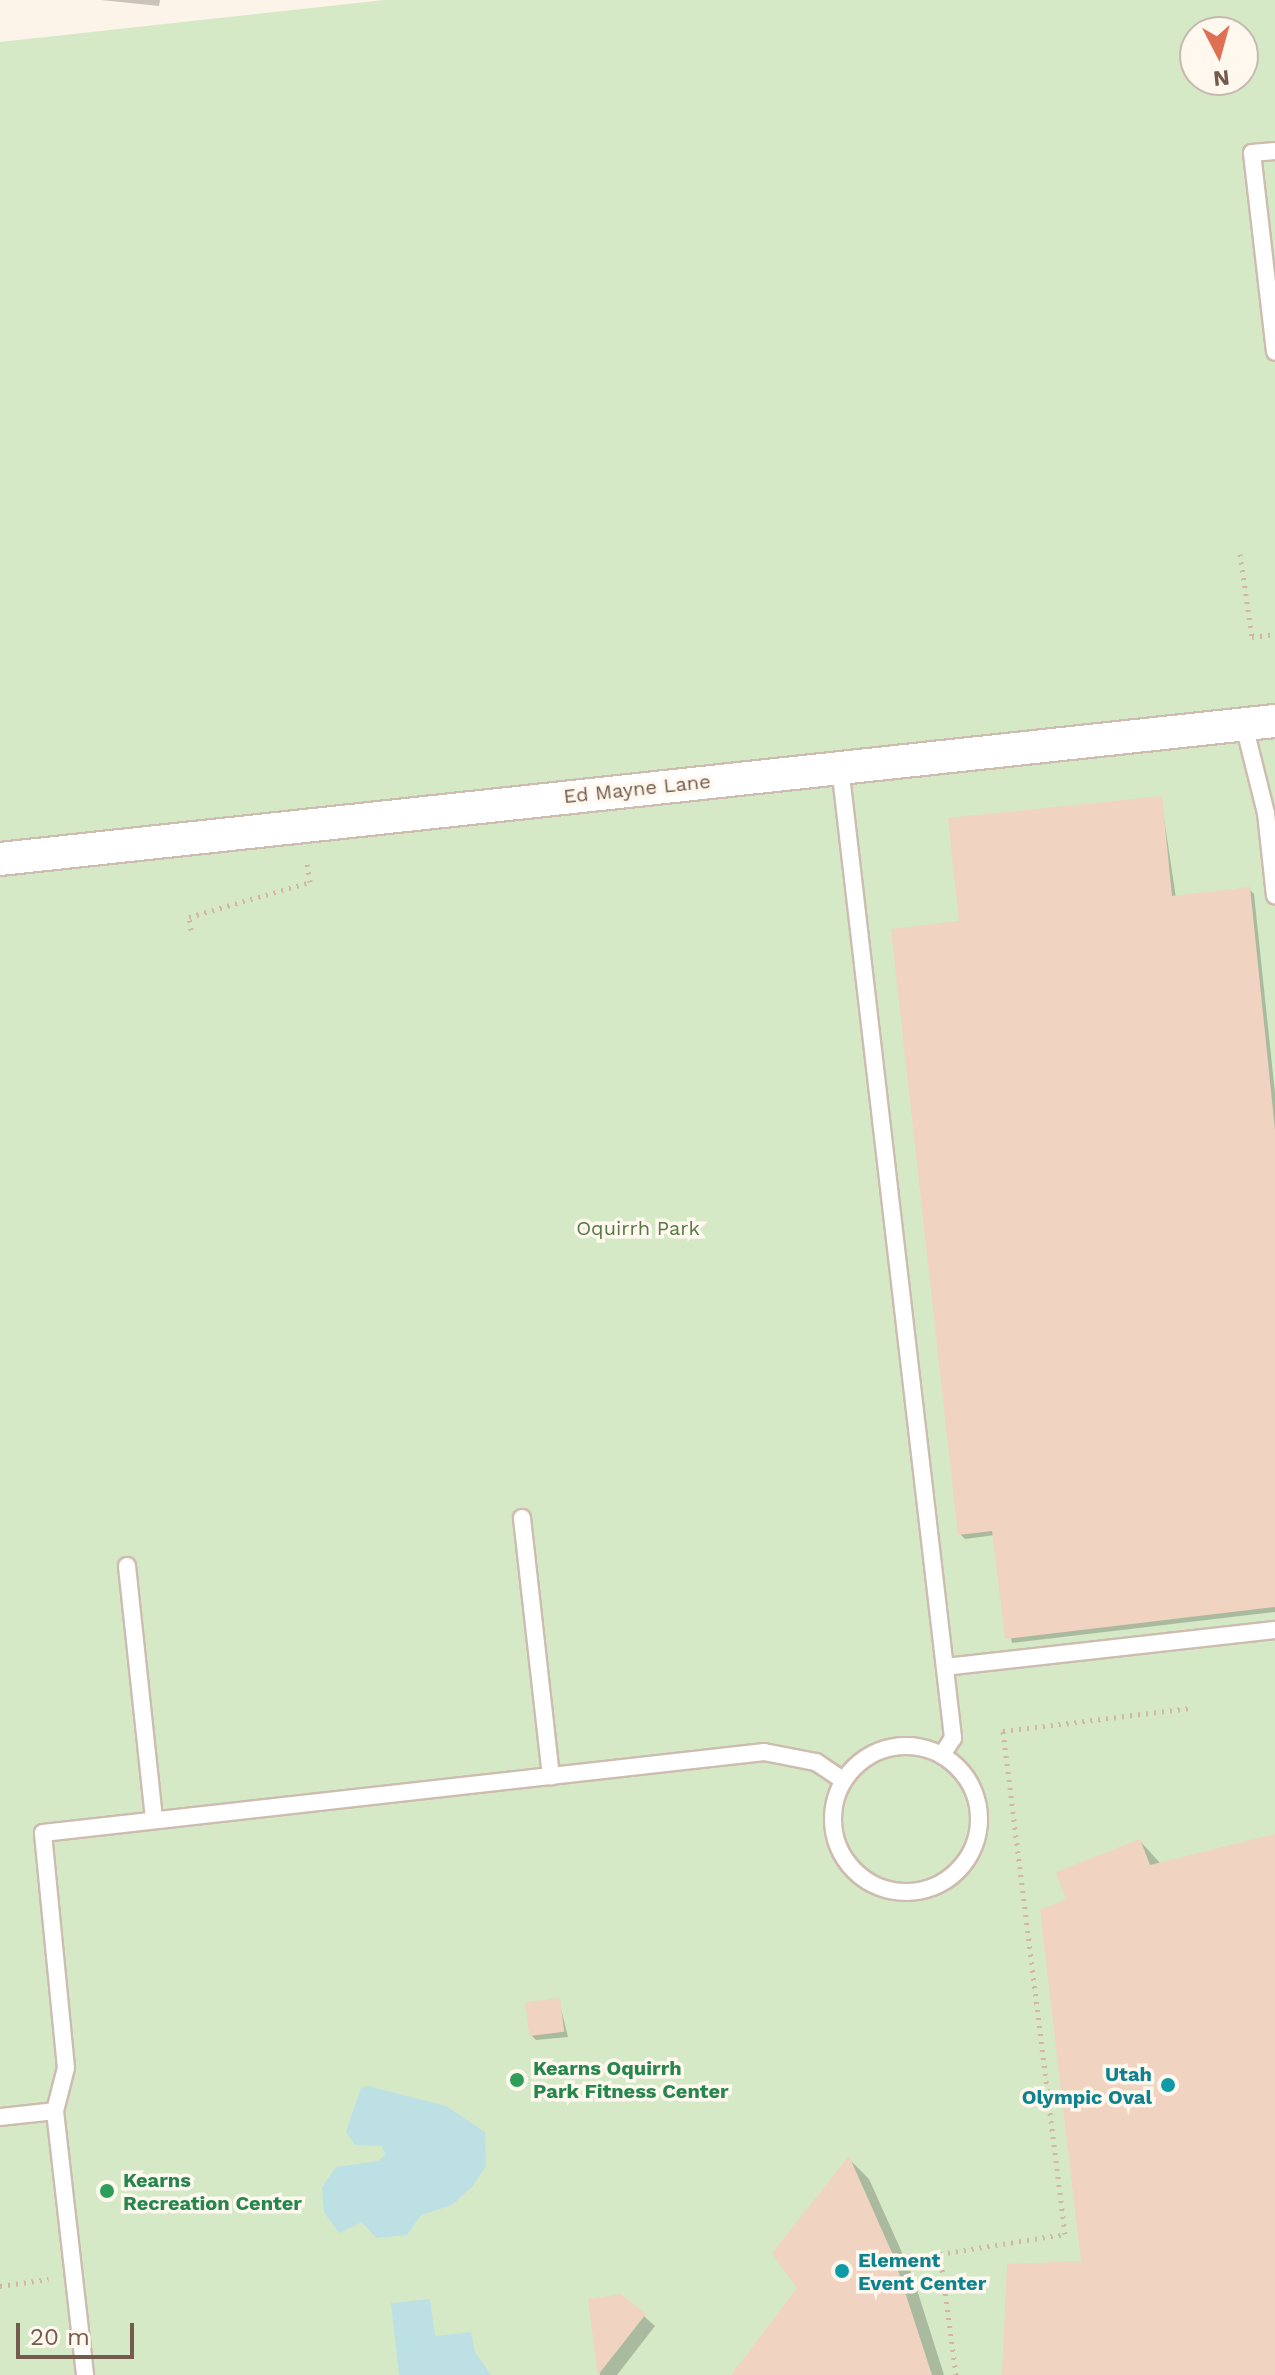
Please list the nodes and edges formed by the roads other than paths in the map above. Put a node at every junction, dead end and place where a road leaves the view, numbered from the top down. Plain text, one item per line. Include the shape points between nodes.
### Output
1 (1275, 151) edge
2 (1275, 352) edge
3 (1260, 723) edge
4 (840, 767) junction
5 (0, 859) edge
6 (1275, 896) edge
7 (522, 1518) dead end
8 (127, 1566) dead end
9 (1275, 1630) edge
10 (945, 1667) junction
11 (942, 1755) junction
12 (551, 1776) junction
13 (843, 1780) junction
14 (154, 1820) junction
15 (55, 2111) junction
16 (0, 2117) edge
17 (85, 2375) edge

1 - 2 lane via 1252,153
3 - 4 street, Ed Mayne Lane
3 - 6 lane
4 - 5 street, Ed Mayne Lane
4 - 10 lane
7 - 12 lane
8 - 14 lane
9 - 10 lane
10 - 11 lane via 953,1738
11 - 13 lane via 899,1746 877,1752
11 - 13 lane via 960,1769 980,1812 970,1857 935,1887 889,1890 850,1866 832,1825
12 - 13 lane via 764,1752 816,1762
12 - 14 lane
14 - 15 lane via 43,1833 66,2068
15 - 16 lane
15 - 17 lane

